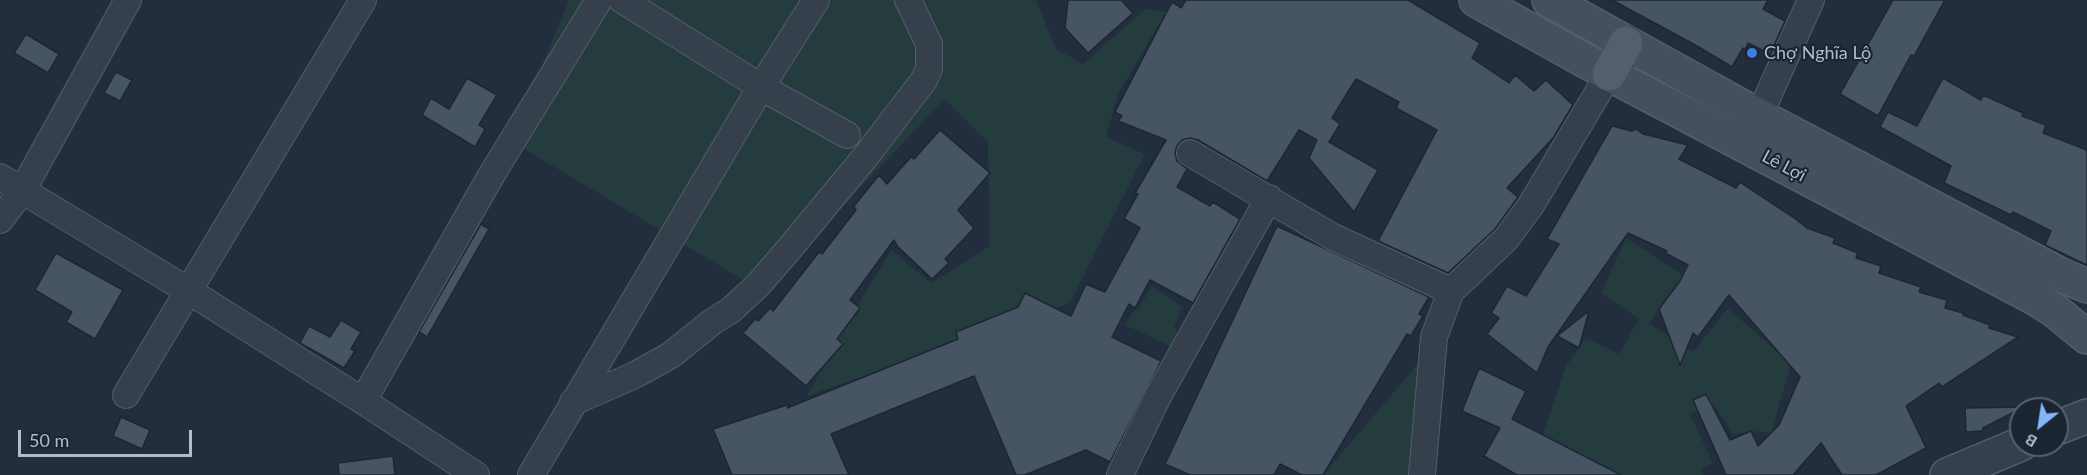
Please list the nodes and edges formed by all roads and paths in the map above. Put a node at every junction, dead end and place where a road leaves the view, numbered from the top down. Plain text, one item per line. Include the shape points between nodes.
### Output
1 (128, 0) edge
2 (363, 0) edge
3 (599, 0) edge
4 (621, 0) edge
5 (816, 0) edge
6 (908, 0) edge
7 (1476, 0) edge
8 (1549, 0) edge
9 (1811, 0) edge
10 (1626, 43) junction
11 (1609, 75) junction
12 (761, 87) junction
13 (1759, 116) junction
14 (847, 135) dead end
15 (1190, 153) dead end
16 (0, 177) edge
17 (22, 191) junction
18 (1269, 198) junction
19 (0, 220) edge
20 (2087, 286) edge
21 (189, 291) junction
22 (1451, 291) junction
23 (2087, 337) edge
24 (126, 395) dead end
25 (363, 401) junction
26 (573, 402) junction
27 (2087, 416) edge
28 (2069, 423) edge
29 (2009, 449) edge
30 (476, 475) edge
31 (531, 475) edge
32 (1120, 475) edge
33 (1422, 475) edge
34 (1947, 475) edge

1 - 17 street
2 - 21 street
3 - 25 street via 492,174
4 - 12 street
5 - 12 street
6 - 26 street via 929,44 929,69 924,80 790,248 731,310 671,355
7 - 11 main road, Lê Lợi
8 - 10 main road, Lê Lợi
9 - 13 street
10 - 11 main road
10 - 13 main road, Lê Lợi
11 - 22 street via 1531,205 1506,239
11 - 23 main road, Lê Lợi via 2033,297
12 - 14 street
12 - 26 street
13 - 20 main road, Lê Lợi via 2061,276
15 - 18 street
16 - 17 street
17 - 19 street
17 - 21 street
18 - 22 street via 1333,237
18 - 32 street via 1158,396
21 - 24 street
21 - 25 street
22 - 33 street via 1434,337
25 - 30 street
26 - 31 street
27 - 28 street
29 - 34 street

